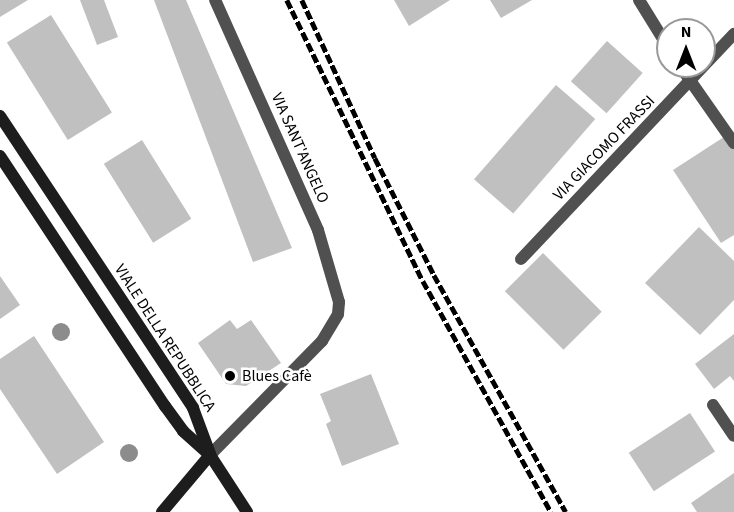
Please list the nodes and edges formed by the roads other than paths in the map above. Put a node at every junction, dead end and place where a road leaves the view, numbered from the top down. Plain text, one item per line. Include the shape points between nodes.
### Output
1 (215, 0) edge
2 (639, 0) edge
3 (656, 28) edge
4 (734, 34) edge
5 (688, 78) edge
6 (690, 82) junction
7 (0, 116) edge
8 (734, 143) edge
9 (0, 156) edge
10 (520, 258) dead end
11 (713, 405) dead end
12 (734, 436) edge
13 (210, 455) junction
14 (162, 512) edge
15 (247, 512) edge

1 - 13 street, VIA SANT'ANGELO via 318,230 337,288 338,314 322,340
2 - 3 street
4 - 6 street, VIA GIACOMO FRASSI
5 - 6 street
6 - 8 street
6 - 10 street, VIA GIACOMO FRASSI
7 - 13 street, VIALE DELLA REPUBBLICA via 193,408
9 - 13 street via 165,406 183,431
11 - 12 street
13 - 14 street
13 - 15 street

